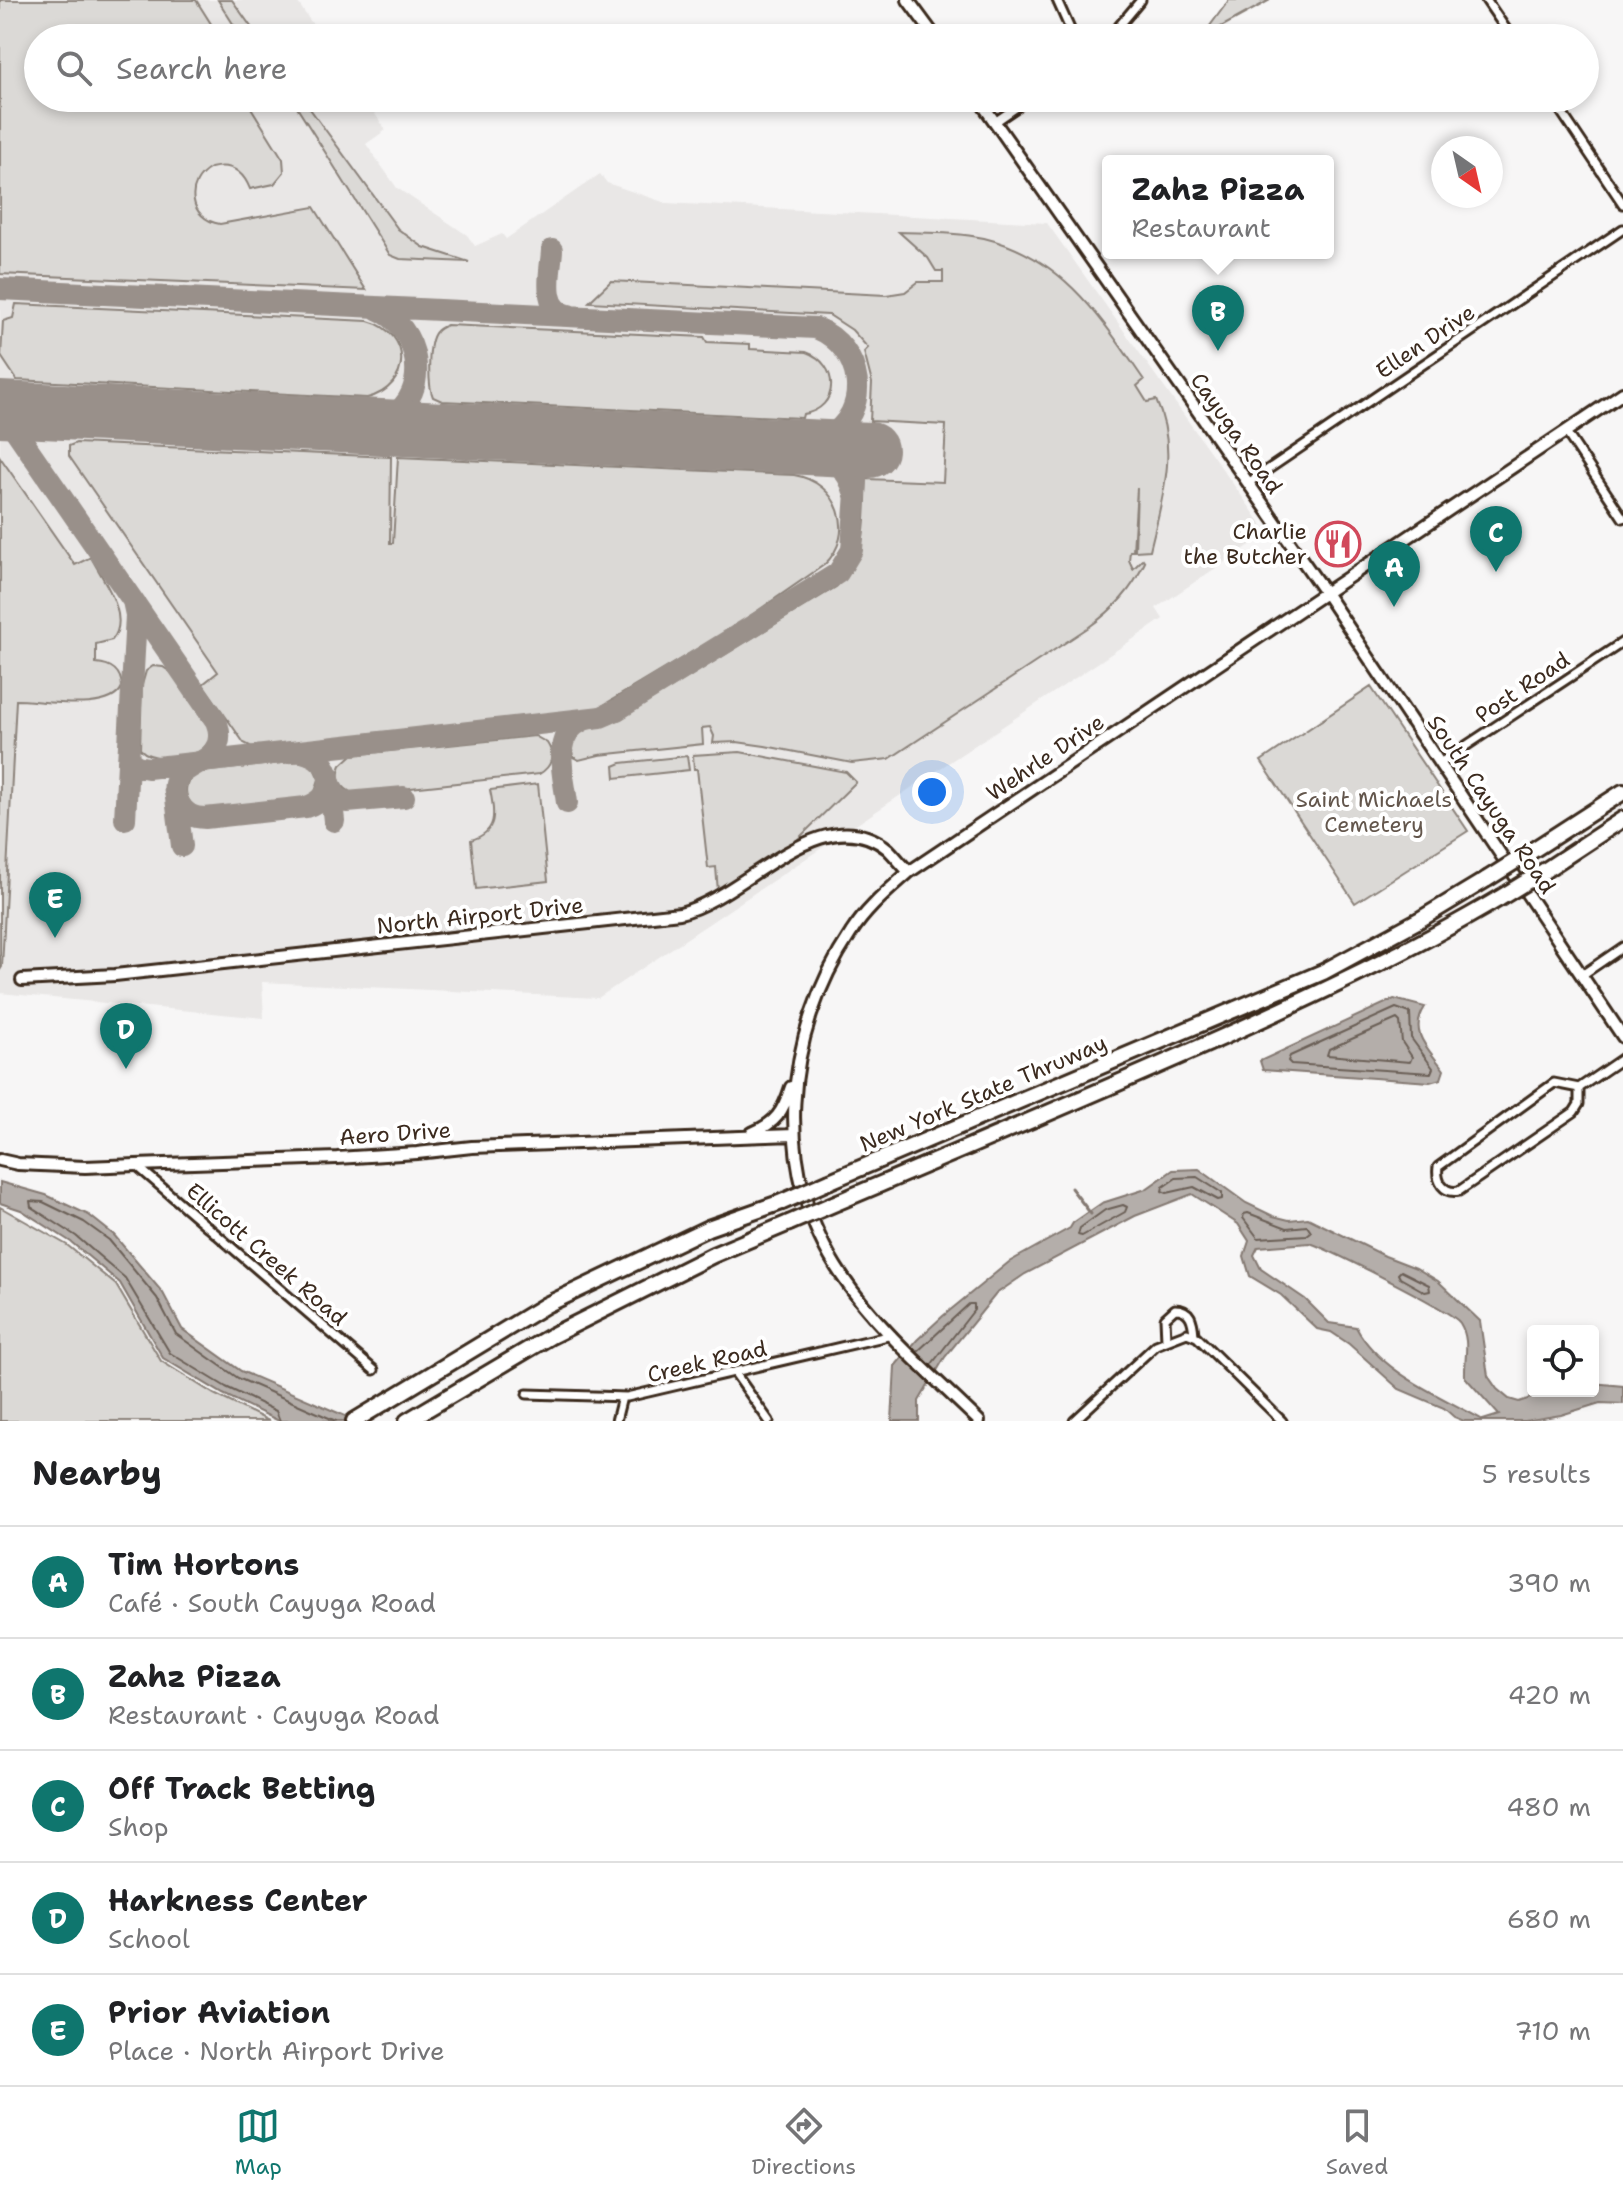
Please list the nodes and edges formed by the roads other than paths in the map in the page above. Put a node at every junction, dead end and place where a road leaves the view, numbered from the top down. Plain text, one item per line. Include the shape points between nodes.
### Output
1 (908, 0) edge
2 (1057, 0) edge
3 (1141, 0) edge
4 (1486, 0) edge
5 (926, 24) edge
6 (1068, 24) edge
7 (1121, 24) edge
8 (1502, 24) edge
9 (988, 112) edge
10 (1010, 112) edge
11 (1561, 112) edge
12 (995, 122) junction
13 (1623, 204) edge
14 (1623, 229) edge
15 (1623, 393) edge
16 (1566, 432) junction
17 (1248, 483) junction
18 (1623, 518) edge
19 (1326, 594) junction
20 (1623, 642) edge
21 (1440, 763) junction
22 (1623, 792) edge
23 (1623, 819) edge
24 (909, 872) junction
25 (1623, 947) edge
26 (1582, 975) junction
27 (22, 980) dead end
28 (1623, 1037) edge
29 (1623, 1058) edge
30 (797, 1070) junction
31 (1579, 1088) junction
32 (794, 1135) junction
33 (746, 1136) junction
34 (0, 1160) edge
35 (136, 1165) junction
36 (892, 1335) junction
37 (1194, 1335) junction
38 (1166, 1340) junction
39 (374, 1370) dead end
40 (735, 1373) junction
41 (527, 1394) dead end
42 (622, 1397) junction
43 (357, 1419) edge
44 (407, 1421) edge
45 (616, 1421) edge
46 (769, 1421) edge
47 (979, 1421) edge
48 (1074, 1421) edge
49 (1282, 1421) edge

1 - 5 street
2 - 6 street
3 - 7 street
4 - 8 street
9 - 12 street, Cayuga Road
10 - 12 street
11 - 13 street
12 - 17 street, Cayuga Road
14 - 17 street, Ellen Drive
15 - 16 street, Wehrle Drive
16 - 18 street
16 - 19 street, Wehrle Drive
17 - 19 street, Cayuga Road
19 - 21 street, South Cayuga Road
19 - 24 street, Wehrle Drive
20 - 21 street, Post Road
21 - 26 street, South Cayuga Road
22 - 43 highway, New York State Thruway, bridge via 1419,920 1323,972 782,1202 708,1228 546,1305
23 - 44 highway, New York State Thruway, bridge via 1440,934 1366,972 713,1255 551,1336
24 - 27 street, North Airport Drive via 886,848 864,836 836,832 803,843 713,901 680,913 115,975
24 - 30 street, Wehrle Drive via 874,903 826,974
25 - 26 street
26 - 28 street, South Cayuga Road
29 - 31 street
30 - 32 street, Wehrle Drive
30 - 33 street via 784,1111
31 - 31 street via 1574,1112 1459,1191 1441,1184 1438,1167 1554,1083
32 - 33 street, Aero Drive
32 - 36 street, Wehrle Drive via 802,1188 819,1234 840,1274
33 - 35 street, Aero Drive
34 - 35 street, Aero Drive
35 - 39 street, Ellicott Creek Road
36 - 40 street, Creek Road
36 - 47 street, Wehrle Drive
37 - 38 street
37 - 38 street via 1191,1316 1175,1309 1165,1318
37 - 49 street
38 - 48 street
40 - 42 street, Creek Road
40 - 46 street
41 - 42 street, Creek Road
42 - 45 street

